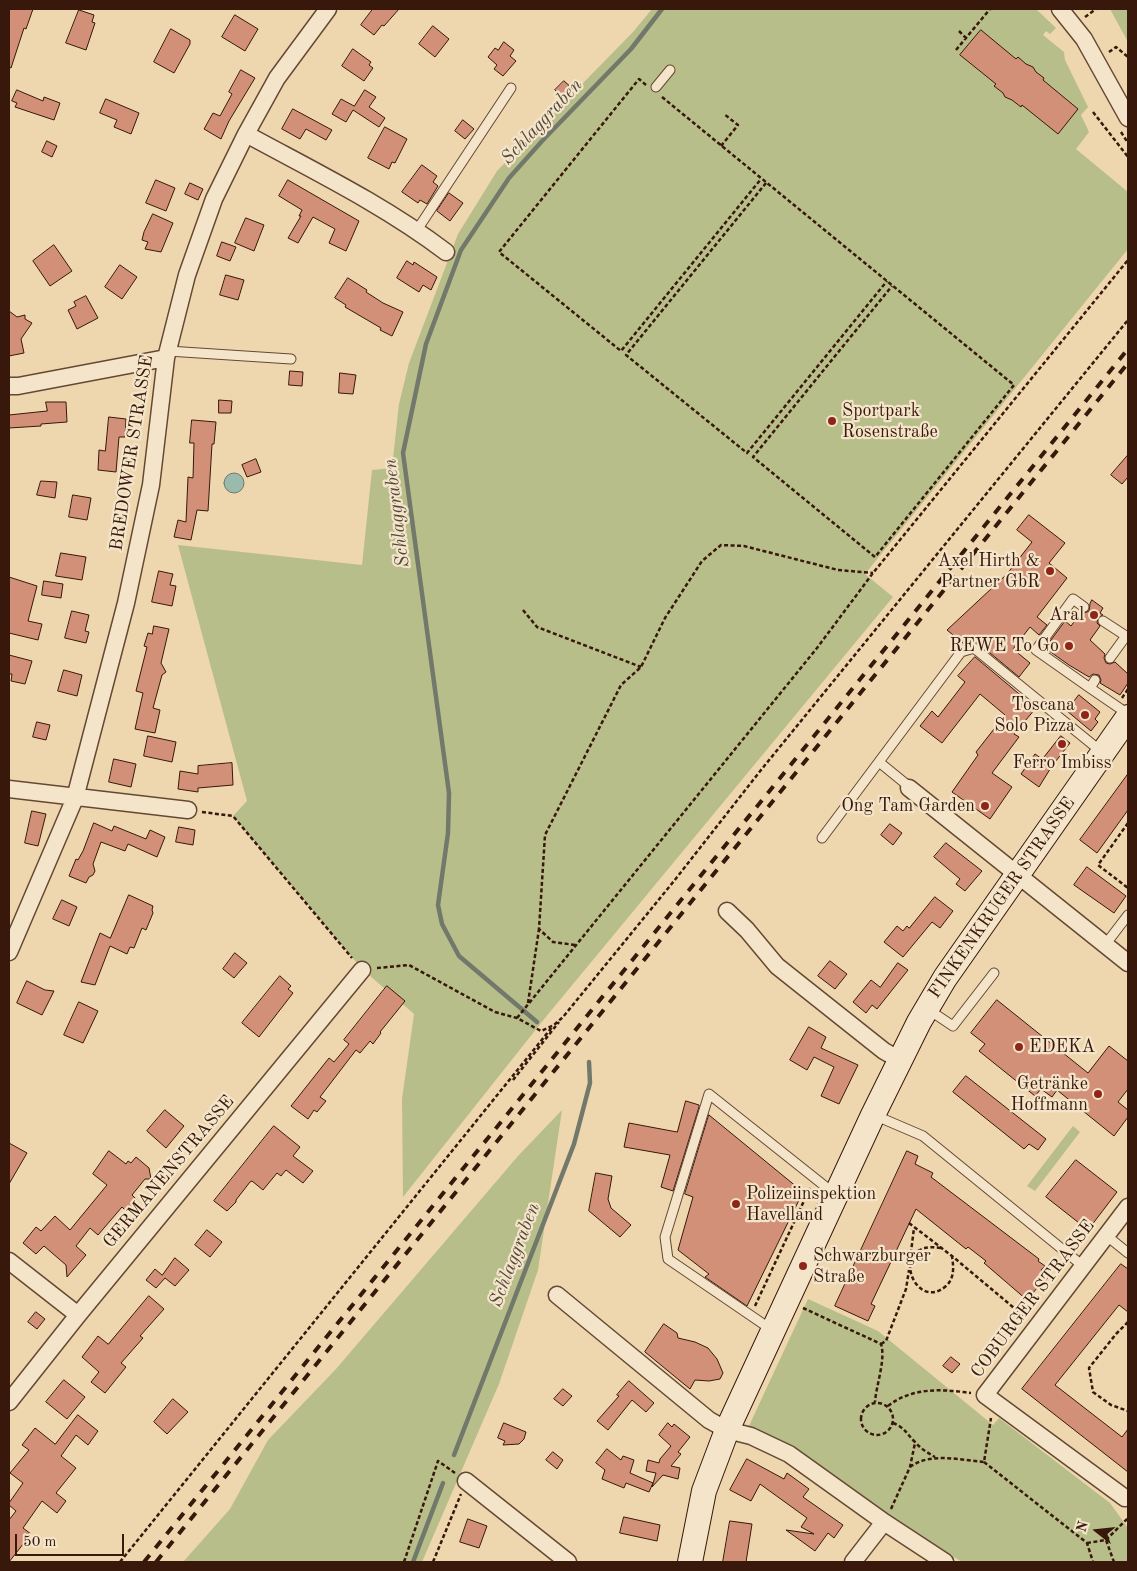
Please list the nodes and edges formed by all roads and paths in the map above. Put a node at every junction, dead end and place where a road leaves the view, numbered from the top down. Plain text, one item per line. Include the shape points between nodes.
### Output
1 (328, 9) edge
2 (1060, 9) edge
3 (987, 10) edge
4 (959, 31) dead end
5 (966, 38) junction
6 (956, 50) dead end
7 (1105, 54) dead end
8 (1128, 56) edge
9 (670, 70) dead end
10 (651, 86) joint
11 (511, 88) dead end
12 (661, 97) dead end
13 (1093, 112) dead end
14 (724, 114) dead end
15 (1128, 118) edge
16 (246, 134) junction
17 (721, 146) junction
18 (1128, 157) edge
19 (761, 179) junction
20 (766, 183) junction
21 (417, 230) junction
22 (446, 252) dead end
23 (1128, 260) edge
24 (887, 281) junction
25 (892, 286) junction
26 (1128, 320) edge
27 (167, 354) junction
28 (291, 359) dead end
29 (9, 386) edge
30 (873, 573) junction
31 (1084, 607) dead end
32 (523, 610) dead end
33 (1104, 622) dead end
34 (1127, 637) edge
35 (1110, 658) dead end
36 (641, 667) junction
37 (1128, 716) edge
38 (1103, 753) junction
39 (879, 762) junction
40 (909, 788) joint
41 (9, 789) edge
42 (76, 798) junction
43 (188, 810) joint
44 (1128, 823) edge
45 (822, 838) dead end
46 (1017, 875) junction
47 (1128, 888) edge
48 (727, 911) dead end
49 (1128, 915) edge
50 (539, 930) junction
51 (10, 945) edge
52 (1105, 945) junction
53 (576, 946) junction
54 (1128, 963) edge
55 (362, 970) junction
56 (994, 973) dead end
57 (528, 1005) junction
58 (926, 1008) junction
59 (563, 1017) junction
60 (517, 1018) junction
61 (554, 1025) junction
62 (900, 1060) junction
63 (513, 1080) dead end
64 (873, 1115) junction
65 (815, 1178) junction
66 (836, 1195) junction
67 (1128, 1208) edge
68 (909, 1223) dead end
69 (914, 1227) junction
70 (1106, 1236) junction
71 (941, 1248) junction
72 (1128, 1253) edge
73 (952, 1256) junction
74 (9, 1261) edge
75 (910, 1265) junction
76 (1083, 1266) junction
77 (557, 1295) dead end
78 (802, 1308) dead end
79 (78, 1315) junction
80 (750, 1315) junction
81 (1128, 1322) edge
82 (1036, 1326) junction
83 (772, 1330) junction
84 (881, 1344) junction
85 (989, 1398) junction
86 (9, 1402) edge
87 (875, 1402) junction
88 (888, 1406) junction
89 (1128, 1406) edge
90 (1127, 1411) edge
91 (893, 1422) junction
92 (727, 1430) junction
93 (915, 1442) junction
94 (937, 1458) junction
95 (984, 1462) junction
96 (910, 1467) junction
97 (466, 1481) junction
98 (1127, 1500) edge
99 (1128, 1518) edge
100 (884, 1522) junction
101 (1106, 1540) junction
102 (1086, 1542) junction
103 (120, 1562) edge
104 (404, 1562) edge
105 (433, 1562) edge
106 (568, 1562) edge
107 (690, 1562) edge
108 (853, 1562) edge
109 (945, 1562) edge
110 (1094, 1562) edge
111 (1114, 1562) edge

1 - 16 street, BREDOWER STRASSE via 277,78
2 - 15 street via 1084,39
3 - 5 path
4 - 5 path
5 - 6 path
7 - 8 path via 1116,47
9 - 10 lane
10 - 19 path via 639,79 499,252 621,351
11 - 21 lane
12 - 17 path
13 - 18 path
14 - 17 path via 738,126
16 - 21 street via 373,202
16 - 27 street, BREDOWER STRASSE via 214,199 188,275
17 - 19 path
19 - 20 path
20 - 24 path
20 - 24 path via 626,355 732,441 747,453
21 - 22 street
23 - 30 path
24 - 25 path
25 - 25 path via 753,457 875,557 1014,385
26 - 59 path
27 - 28 lane
27 - 29 street
27 - 42 street, BREDOWER STRASSE via 151,485 126,603
30 - 36 path via 838,570 744,546 721,545 702,561 665,618
30 - 53 path
31 - 37 lane via 1073,599 1036,650 1092,684
32 - 36 path via 537,627
33 - 34 lane
34 - 35 lane
36 - 50 path via 621,685 545,835
37 - 38 street, FINKENKRUGER STRASSE
38 - 39 lane via 974,648 961,652
38 - 46 street, FINKENKRUGER STRASSE
39 - 40 lane
39 - 45 lane
40 - 46 street
41 - 42 street
42 - 43 street
42 - 51 street, BREDOWER STRASSE
43 - 55 path via 233,816
44 - 47 path via 1098,865
46 - 52 street
46 - 58 street, FINKENKRUGER STRASSE
48 - 62 street via 777,966 884,1051
49 - 52 lane
50 - 53 path via 553,942
50 - 57 path
52 - 54 street
53 - 57 path
55 - 60 path via 410,966 495,1012
55 - 79 street, GERMANENSTRASSE
56 - 58 lane via 953,1026
57 - 60 path
58 - 62 street, FINKENKRUGER STRASSE
59 - 61 path
59 - 63 path
60 - 61 path via 541,1031
61 - 103 path
62 - 64 street, FINKENKRUGER STRASSE
64 - 66 street, FINKENKRUGER STRASSE
64 - 76 lane via 923,1136
65 - 66 lane
65 - 80 path
65 - 80 lane via 709,1094 665,1237 668,1259
66 - 83 street, FINKENKRUGER STRASSE
67 - 70 street, COBURGER STRASSE
68 - 69 path
69 - 71 path
69 - 75 path
70 - 72 lane
70 - 76 street, COBURGER STRASSE
71 - 73 path
71 - 75 path via 925,1248 912,1258
73 - 75 path via 951,1282 942,1290 930,1292 918,1288 911,1278
73 - 82 path
74 - 79 street
75 - 84 path via 906,1289 886,1341
76 - 82 street, COBURGER STRASSE
77 - 92 street via 709,1420
78 - 84 path
79 - 86 street, GERMANENSTRASSE
80 - 83 lane
81 - 90 path via 1089,1368 1093,1392 1111,1405
82 - 85 street, COBURGER STRASSE
83 - 92 street, FINKENKRUGER STRASSE
84 - 87 path via 883,1351
85 - 88 path via 938,1390 918,1391
85 - 95 path
85 - 98 street, COBURGER STRASSE
87 - 88 path
87 - 91 path via 866,1406 861,1414 861,1424 866,1431 875,1435 884,1433
88 - 91 path
89 - 90 path
91 - 93 path via 903,1427
92 - 100 street via 751,1436 789,1454
92 - 107 street, FINKENKRUGER STRASSE via 704,1491
93 - 94 path
93 - 96 path
94 - 95 path
94 - 96 path via 918,1461
95 - 102 path
96 - 100 path
97 - 104 path via 438,1461
97 - 105 path
97 - 106 street
99 - 101 path
100 - 108 street
100 - 109 street
101 - 102 path
101 - 111 path
102 - 110 path

